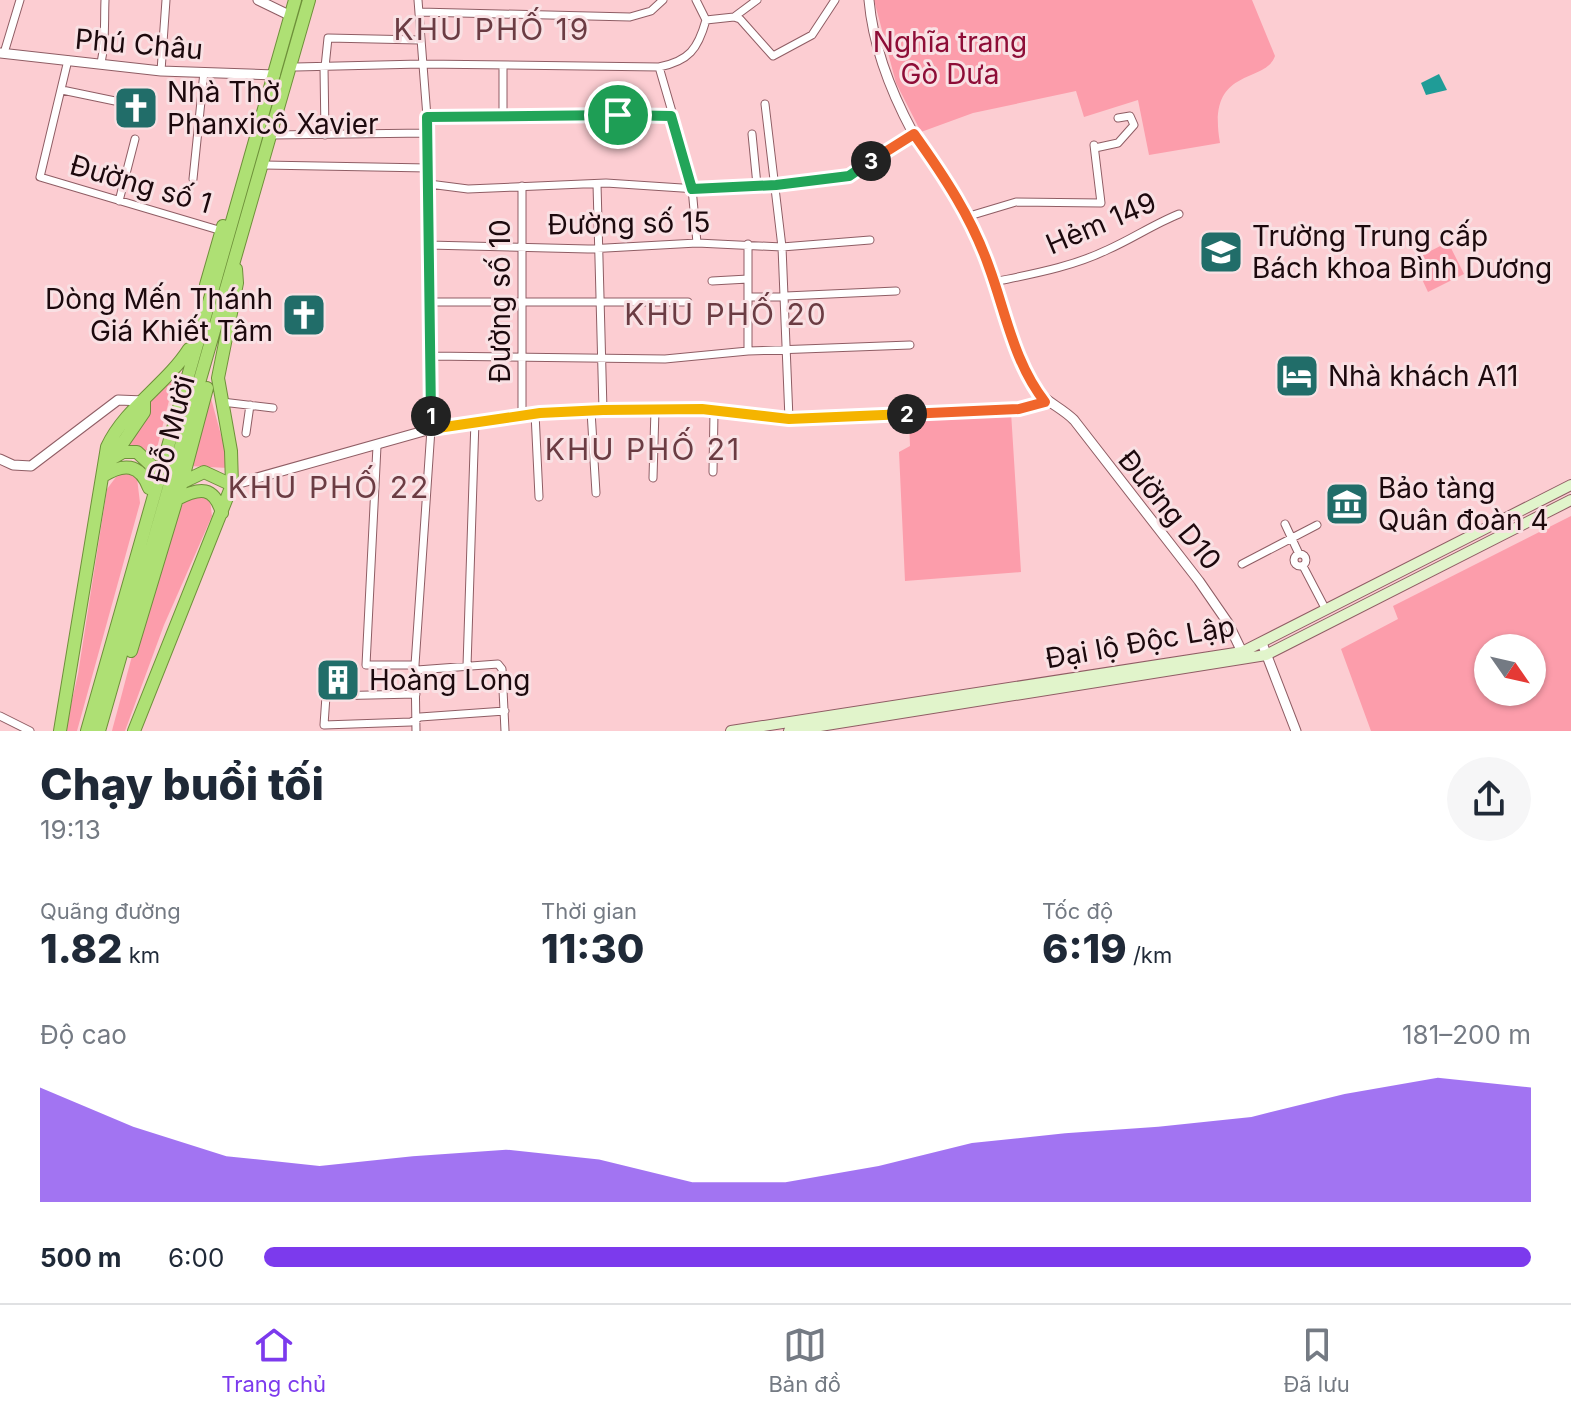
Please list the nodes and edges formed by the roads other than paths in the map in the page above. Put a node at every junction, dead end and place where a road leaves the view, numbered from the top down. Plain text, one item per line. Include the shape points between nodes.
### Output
1 (20, 0) edge
2 (105, 0) edge
3 (166, 0) edge
4 (258, 0) edge
5 (295, 0) edge
6 (309, 0) edge
7 (315, 0) edge
8 (418, 0) edge
9 (663, 0) edge
10 (696, 0) edge
11 (757, 0) edge
12 (835, 0) edge
13 (869, 0) edge
14 (287, 10) edge
15 (419, 12) junction
16 (734, 17) junction
17 (706, 20) junction
18 (419, 40) junction
19 (2, 53) edge
20 (68, 60) junction
21 (101, 63) junction
22 (421, 64) junction
23 (503, 65) junction
24 (296, 67) junction
25 (325, 67) junction
26 (659, 67) junction
27 (161, 71) junction
28 (204, 72) junction
29 (271, 75) junction
30 (62, 90) junction
31 (115, 101) dead end
32 (765, 104) dead end
33 (503, 114) junction
34 (671, 116) junction
35 (427, 117) junction
36 (1118, 118) dead end
37 (427, 133) junction
38 (752, 134) dead end
39 (914, 134) junction
40 (274, 135) junction
41 (325, 135) junction
42 (135, 139) dead end
43 (266, 165) junction
44 (428, 168) junction
45 (193, 179) dead end
46 (429, 184) junction
47 (597, 184) junction
48 (757, 185) junction
49 (776, 185) junction
50 (522, 186) junction
51 (692, 189) junction
52 (119, 201) junction
53 (1179, 214) dead end
54 (966, 217) junction
55 (226, 232) junction
56 (870, 240) dead end
57 (697, 243) junction
58 (748, 244) junction
59 (428, 245) junction
60 (524, 247) junction
61 (782, 247) junction
62 (599, 248) junction
63 (234, 259) junction
64 (236, 273) junction
65 (748, 279) junction
66 (712, 281) dead end
67 (994, 282) junction
68 (896, 291) dead end
69 (784, 296) junction
70 (748, 297) junction
71 (428, 302) junction
72 (688, 302) dead end
73 (521, 303) junction
74 (600, 304) junction
75 (197, 336) junction
76 (910, 345) dead end
77 (786, 349) junction
78 (748, 351) junction
79 (187, 352) junction
80 (430, 356) junction
81 (522, 357) junction
82 (602, 358) junction
83 (144, 401) junction
84 (220, 402) junction
85 (1045, 402) junction
86 (250, 405) junction
87 (273, 408) dead end
88 (655, 409) junction
89 (603, 410) junction
90 (591, 411) junction
91 (714, 412) junction
92 (535, 413) junction
93 (522, 416) junction
94 (789, 419) junction
95 (475, 420) junction
96 (431, 429) junction
97 (246, 433) dead end
98 (377, 446) junction
99 (0, 459) edge
100 (111, 459) junction
101 (713, 472) dead end
102 (102, 478) junction
103 (653, 478) dead end
104 (182, 482) junction
105 (232, 485) junction
106 (1571, 485) edge
107 (152, 488) junction
108 (596, 493) dead end
109 (173, 496) junction
110 (539, 497) dead end
111 (1571, 500) edge
112 (222, 513) junction
113 (1285, 524) dead end
114 (1317, 525) dead end
115 (1292, 538) junction
116 (1242, 564) dead end
117 (1326, 610) junction
118 (1262, 643) junction
119 (1266, 655) junction
120 (1244, 656) junction
121 (467, 666) junction
122 (416, 668) junction
123 (108, 678) junction
124 (416, 694) junction
125 (144, 706) junction
126 (505, 711) junction
127 (0, 716) edge
128 (416, 719) junction
129 (60, 730) edge
130 (30, 731) edge
131 (80, 731) edge
132 (87, 731) edge
133 (99, 731) edge
134 (107, 731) edge
135 (134, 731) edge
136 (143, 731) edge
137 (416, 731) edge
138 (505, 731) edge
139 (731, 731) edge
140 (789, 731) edge
141 (1296, 731) edge

1 - 19 street
2 - 21 street via 107,36
3 - 27 street
4 - 14 street
5 - 14 highway, Đỗ Mười
6 - 40 highway, Đỗ Mười
7 - 24 highway, Đỗ Mười
8 - 15 street
9 - 15 street via 651,11 630,17
10 - 17 street
11 - 16 street
12 - 16 street via 812,35 773,56 750,26
13 - 39 street via 884,66
14 - 29 highway, Đỗ Mười
15 - 18 street
16 - 17 street
17 - 26 street via 691,55
18 - 22 street
18 - 25 street via 328,38
19 - 20 street, Phú Châu
20 - 21 street, Phú Châu
20 - 30 street
21 - 27 street, Phú Châu
22 - 23 street
22 - 25 street
22 - 35 street
23 - 26 street
23 - 33 street
24 - 25 street
24 - 40 highway, Đỗ Mười
25 - 41 street
26 - 34 street
27 - 28 street, Phú Châu
28 - 29 street, Phú Châu
28 - 45 street
29 - 55 highway, Đỗ Mười
30 - 31 street
30 - 52 street, Đường số 1 via 40,177
32 - 49 street
33 - 34 street
33 - 35 street
34 - 51 street
35 - 37 street
36 - 54 street via 1130,116 1134,125 1118,143 1095,147 1101,203 1016,202
37 - 41 street
37 - 44 street
38 - 48 street
39 - 49 street via 849,176
39 - 54 street via 947,179
40 - 41 street
40 - 43 highway, Đỗ Mười
42 - 52 street
43 - 44 street
43 - 63 highway, Đỗ Mười
43 - 64 highway, Đỗ Mười
44 - 46 street
46 - 50 street via 468,189
46 - 59 street
47 - 50 street
47 - 51 street
47 - 62 street
48 - 49 street
48 - 51 street
49 - 61 street
50 - 60 street, Đường số 10
51 - 57 street
52 - 55 street, Đường số 1
53 - 67 street, Hẻm 149 via 1107,250
54 - 67 street
55 - 75 highway, Đỗ Mười
55 - 79 highway, Đỗ Mười
56 - 61 street
57 - 58 street, Đường số 15
57 - 62 street, Đường số 15
58 - 61 street, Đường số 15
58 - 65 street
59 - 60 street, Đường số 15
59 - 71 street
60 - 62 street, Đường số 15
60 - 73 street, Đường số 10
61 - 69 street
62 - 74 street
63 - 64 highway
63 - 109 highway, Đỗ Mười
64 - 84 highway via 218,378
64 - 104 highway, Đỗ Mười
65 - 66 street
65 - 70 street
67 - 85 street via 1015,350
68 - 69 street
69 - 70 street
69 - 77 street
70 - 78 street
71 - 73 street
71 - 80 street
72 - 74 street
73 - 74 street
73 - 81 street, Đường số 10
74 - 82 street
75 - 79 highway
75 - 107 highway, Đỗ Mười
76 - 77 street
77 - 78 street
77 - 94 street
78 - 82 street via 665,359
79 - 83 highway
79 - 107 highway, Đỗ Mười
80 - 81 street
80 - 96 street
81 - 82 street
81 - 93 street, Đường số 10
82 - 89 street
83 - 99 street via 118,400 31,466
83 - 100 highway via 144,412
83 - 102 highway via 112,438
84 - 86 street
84 - 105 highway
85 - 94 street via 1019,409
85 - 120 street, Đường D10 via 1074,420 1199,581
86 - 87 street
86 - 97 street
88 - 89 street
88 - 91 street
88 - 103 street
89 - 90 street
90 - 92 street
90 - 108 street
91 - 94 street
91 - 101 street
92 - 93 street
92 - 110 street, Đường số 10
93 - 95 street
95 - 96 street
95 - 121 street
96 - 98 street
96 - 122 street
98 - 105 street
98 - 122 street via 366,665
100 - 102 highway
100 - 107 highway via 137,452 151,465
102 - 107 highway via 117,467 132,467
102 - 129 highway
104 - 105 highway via 204,472
104 - 109 highway
105 - 112 highway
106 - 117 main road, Đại lộ Độc Lập
107 - 123 highway, Đỗ Mười
109 - 112 highway via 209,491
109 - 123 highway, Đỗ Mười
111 - 119 main road, Đại lộ Độc Lập
112 - 125 highway
113 - 115 street
114 - 115 street
115 - 116 street
115 - 117 street
117 - 118 main road, Đại lộ Độc Lập
118 - 119 street
118 - 120 main road, Đại lộ Độc Lập
119 - 120 main road, Đại lộ Độc Lập
119 - 141 street
120 - 139 main road, Đại lộ Độc Lập
120 - 140 main road, Đại lộ Độc Lập
121 - 122 street
121 - 126 street via 498,664
122 - 124 street
123 - 131 highway
123 - 132 highway
123 - 133 highway
123 - 134 highway
124 - 128 street
124 - 128 street via 326,696 324,725
125 - 135 highway
125 - 136 highway
126 - 128 street
126 - 138 street
127 - 130 street
128 - 137 street

